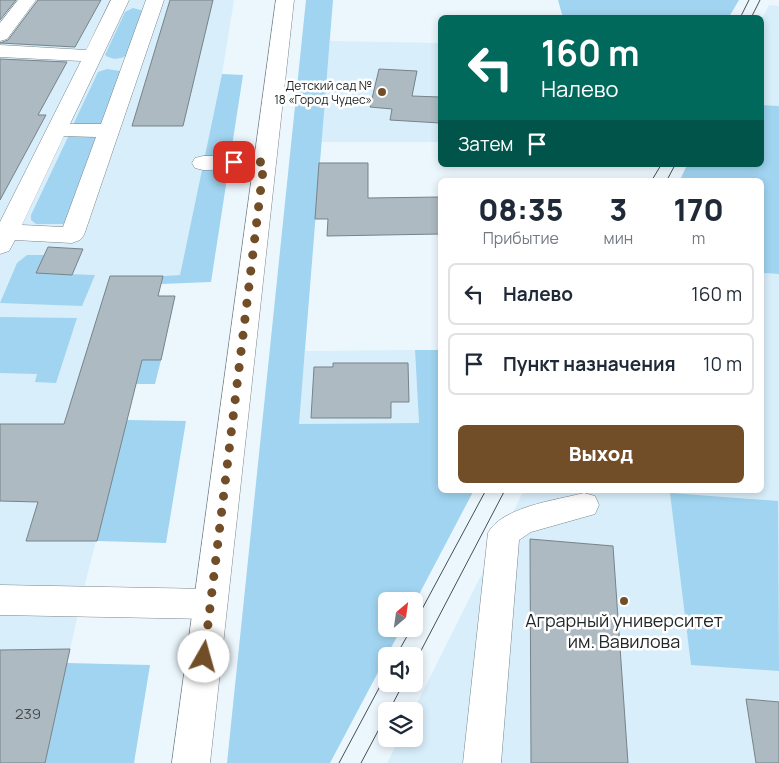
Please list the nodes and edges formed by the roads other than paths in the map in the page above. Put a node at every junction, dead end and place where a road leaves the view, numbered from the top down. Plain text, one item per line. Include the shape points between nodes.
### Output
1 (26, 0) edge
2 (284, 0) edge
3 (119, 2) edge
4 (154, 3) edge
5 (0, 35) edge
6 (0, 51) edge
7 (107, 63) junction
8 (56, 130) junction
9 (109, 131) junction
10 (264, 162) junction
11 (203, 163) dead end
12 (4, 230) edge
13 (584, 505) dead end
14 (0, 600) edge
15 (210, 604) junction
16 (192, 763) edge
17 (482, 763) edge

1 - 5 main road
2 - 10 main road
3 - 4 main road
3 - 7 main road
4 - 7 main road
6 - 7 main road
7 - 8 main road
7 - 9 main road
8 - 9 main road
8 - 12 main road
9 - 12 main road via 72,235
10 - 11 main road
10 - 15 main road
13 - 17 main road via 522,522 504,533
14 - 15 main road
15 - 16 main road

